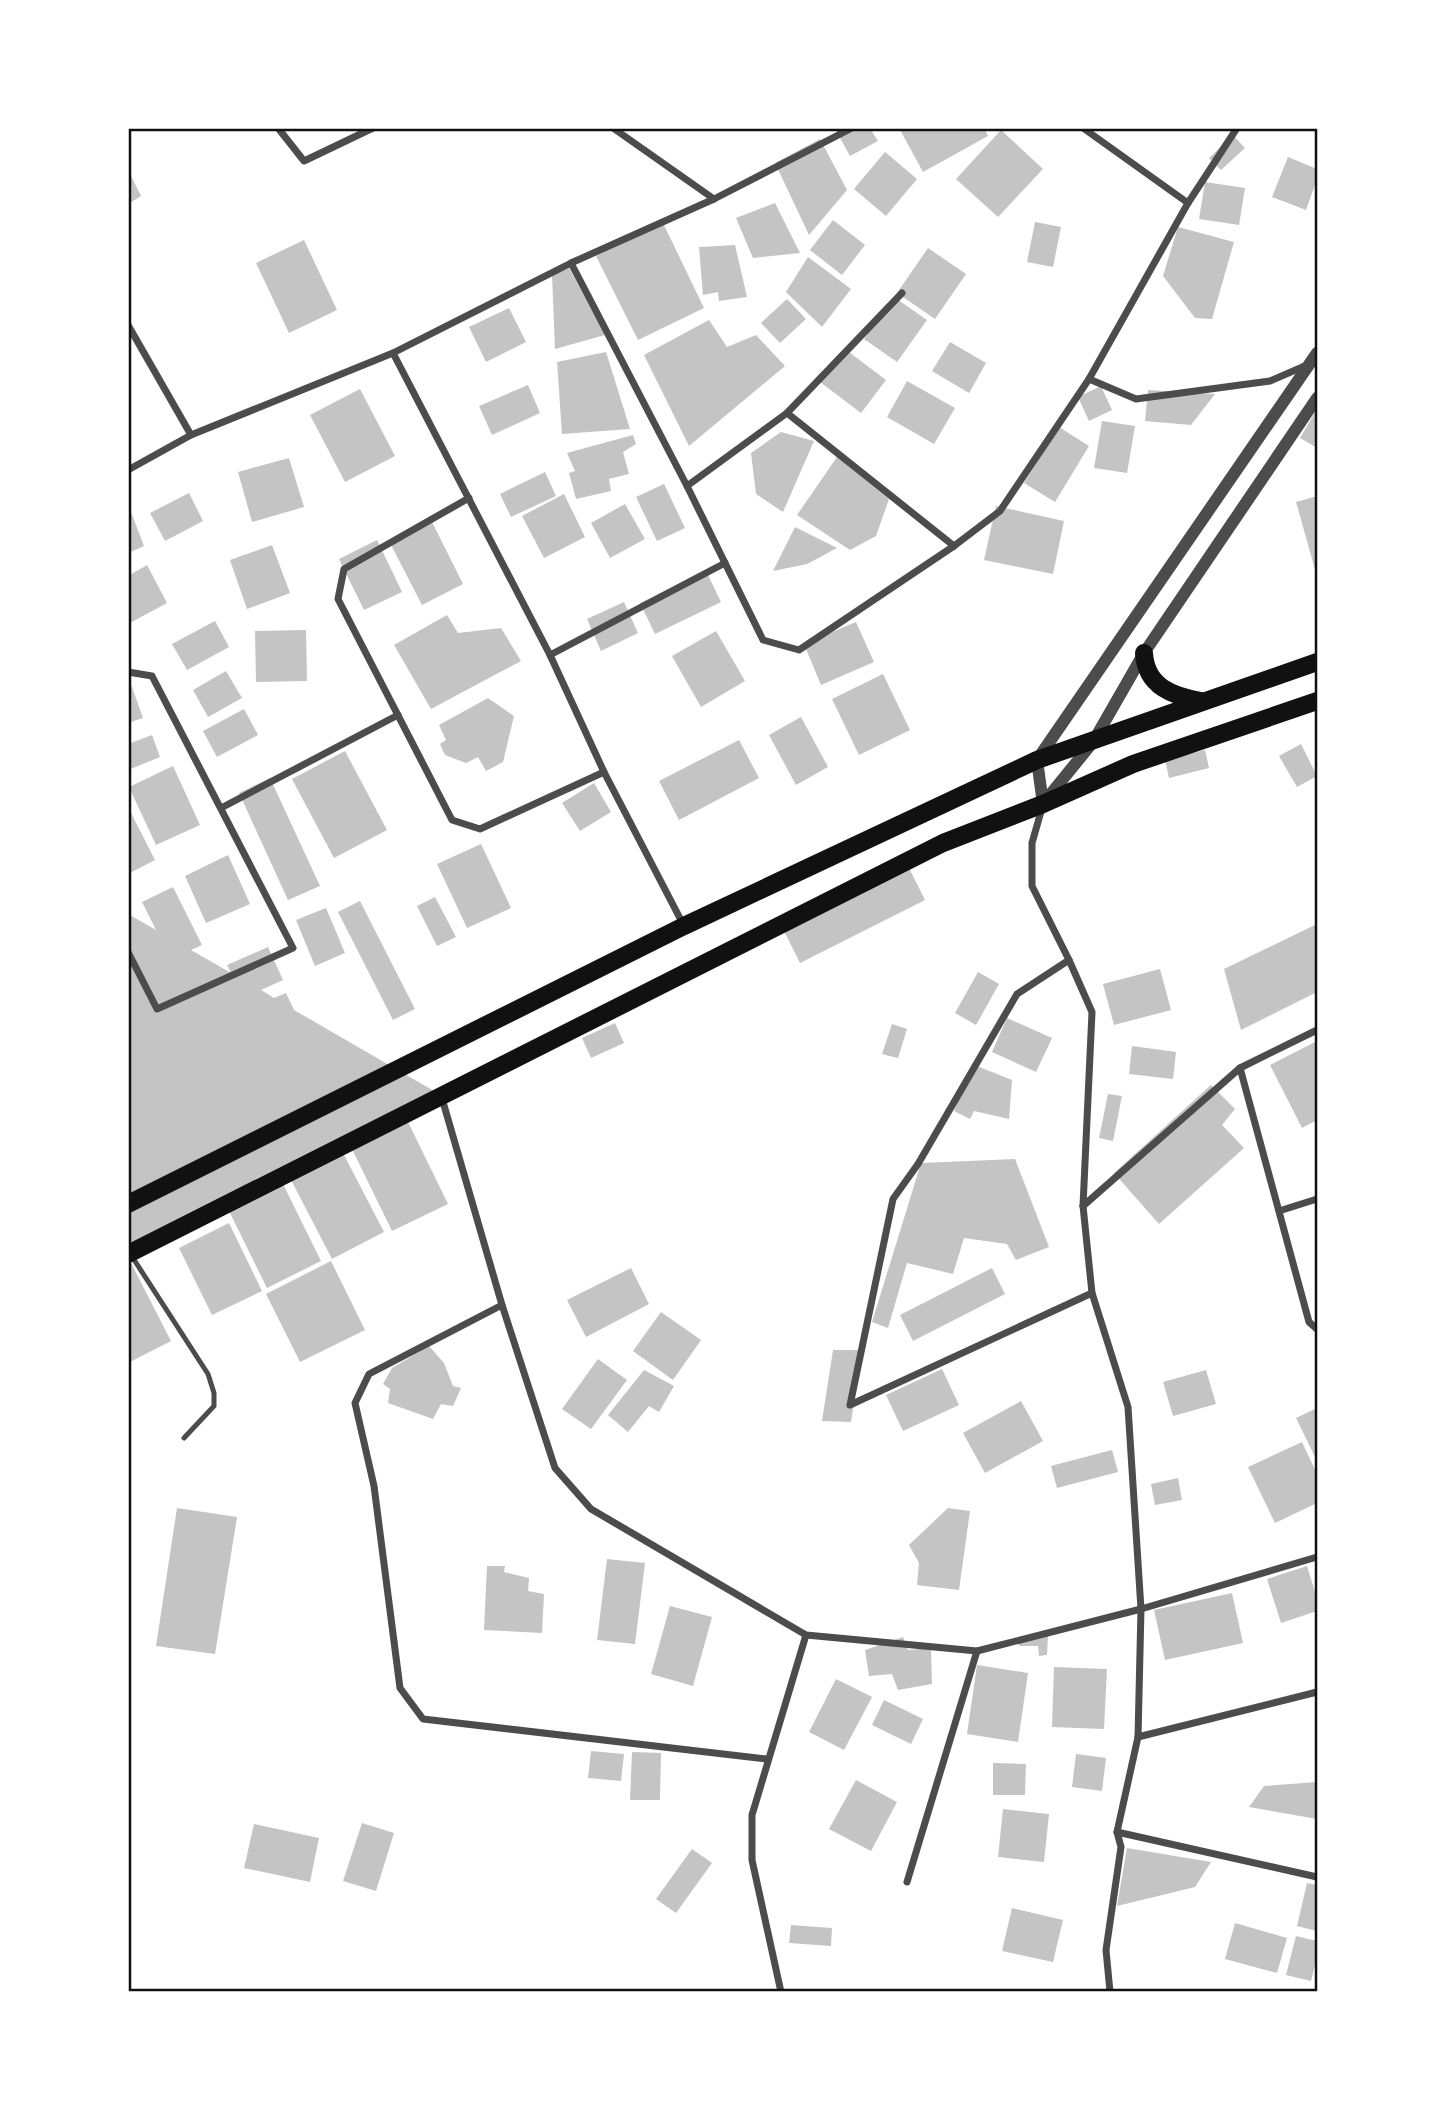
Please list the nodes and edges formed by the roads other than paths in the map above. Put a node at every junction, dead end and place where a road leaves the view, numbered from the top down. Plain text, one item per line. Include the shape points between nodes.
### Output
1 (278, 128) edge
2 (373, 128) edge
3 (613, 128) edge
4 (852, 128) edge
5 (1083, 128) edge
6 (1237, 128) edge
7 (1094, 130) edge
8 (714, 199) junction
9 (1188, 203) junction
10 (571, 263) junction
11 (902, 293) dead end
12 (128, 325) edge
13 (393, 354) junction
14 (1315, 360) edge
15 (1089, 379) junction
16 (1317, 398) edge
17 (787, 413) junction
18 (191, 435) junction
19 (128, 470) edge
20 (687, 486) junction
21 (469, 498) junction
22 (954, 545) junction
23 (725, 563) junction
24 (1144, 653) junction
25 (550, 655) junction
26 (1317, 663) edge
27 (128, 672) edge
28 (1201, 701) junction
29 (1317, 701) edge
30 (398, 715) junction
31 (1093, 742) junction
32 (1037, 760) junction
33 (604, 772) junction
34 (1043, 804) junction
35 (221, 808) junction
36 (684, 926) junction
37 (128, 951) edge
38 (1069, 960) junction
39 (1317, 1030) edge
40 (1240, 1068) junction
41 (441, 1094) junction
42 (1317, 1199) edge
43 (128, 1204) edge
44 (1083, 1206) junction
45 (1279, 1211) junction
46 (129, 1253) edge
47 (1092, 1293) junction
48 (502, 1305) junction
49 (1317, 1329) edge
50 (184, 1438) dead end
51 (1317, 1557) edge
52 (1141, 1609) junction
53 (806, 1635) junction
54 (977, 1651) junction
55 (1317, 1692) edge
56 (1138, 1737) junction
57 (768, 1759) junction
58 (1117, 1832) junction
59 (1317, 1877) edge
60 (907, 1882) dead end
61 (780, 1992) edge
62 (1110, 1992) edge

1 - 2 street via 304,161
3 - 8 street
4 - 8 street
5 - 7 street
6 - 9 street
7 - 9 street
8 - 10 street
9 - 15 street
10 - 13 street
10 - 20 street
11 - 17 street
12 - 18 street
13 - 18 street
13 - 21 street
14 - 15 street via 1270,381 1136,399
14 - 32 street
15 - 22 street via 1000,510
16 - 24 street
17 - 20 street
17 - 22 street
18 - 19 street
20 - 23 street
21 - 25 street
21 - 30 street via 344,569 338,598
22 - 23 street via 799,650 763,640
23 - 25 street
24 - 28 main road via 1157,683 1176,697
24 - 31 street
25 - 33 street
26 - 28 main road
27 - 35 street via 152,676
28 - 31 main road
29 - 34 main road via 1133,764
30 - 33 street via 452,820 480,830
30 - 35 street
31 - 32 main road
31 - 34 street
32 - 34 street
32 - 36 main road
33 - 36 street
34 - 38 street via 1032,843 1032,886
34 - 41 main road via 943,843
35 - 37 street via 293,948 157,1009
36 - 43 main road
38 - 44 street via 1091,1012
38 - 47 street via 1017,994 893,1199 850,1405
39 - 40 street
40 - 44 street
40 - 45 street
41 - 46 main road
41 - 48 street
42 - 45 street
44 - 47 street
45 - 49 street via 1309,1322
46 - 50 lane via 208,1374 214,1393 214,1406
47 - 52 street via 1128,1407
48 - 53 street via 555,1468 591,1509
48 - 57 street via 369,1374 355,1403 374,1486 400,1688 423,1719
51 - 52 street
52 - 54 street
52 - 56 street
53 - 54 street
53 - 57 street
54 - 60 street
55 - 56 street
56 - 58 street
57 - 61 street via 752,1815 752,1860
58 - 59 street
58 - 62 street via 1121,1847 1106,1950

